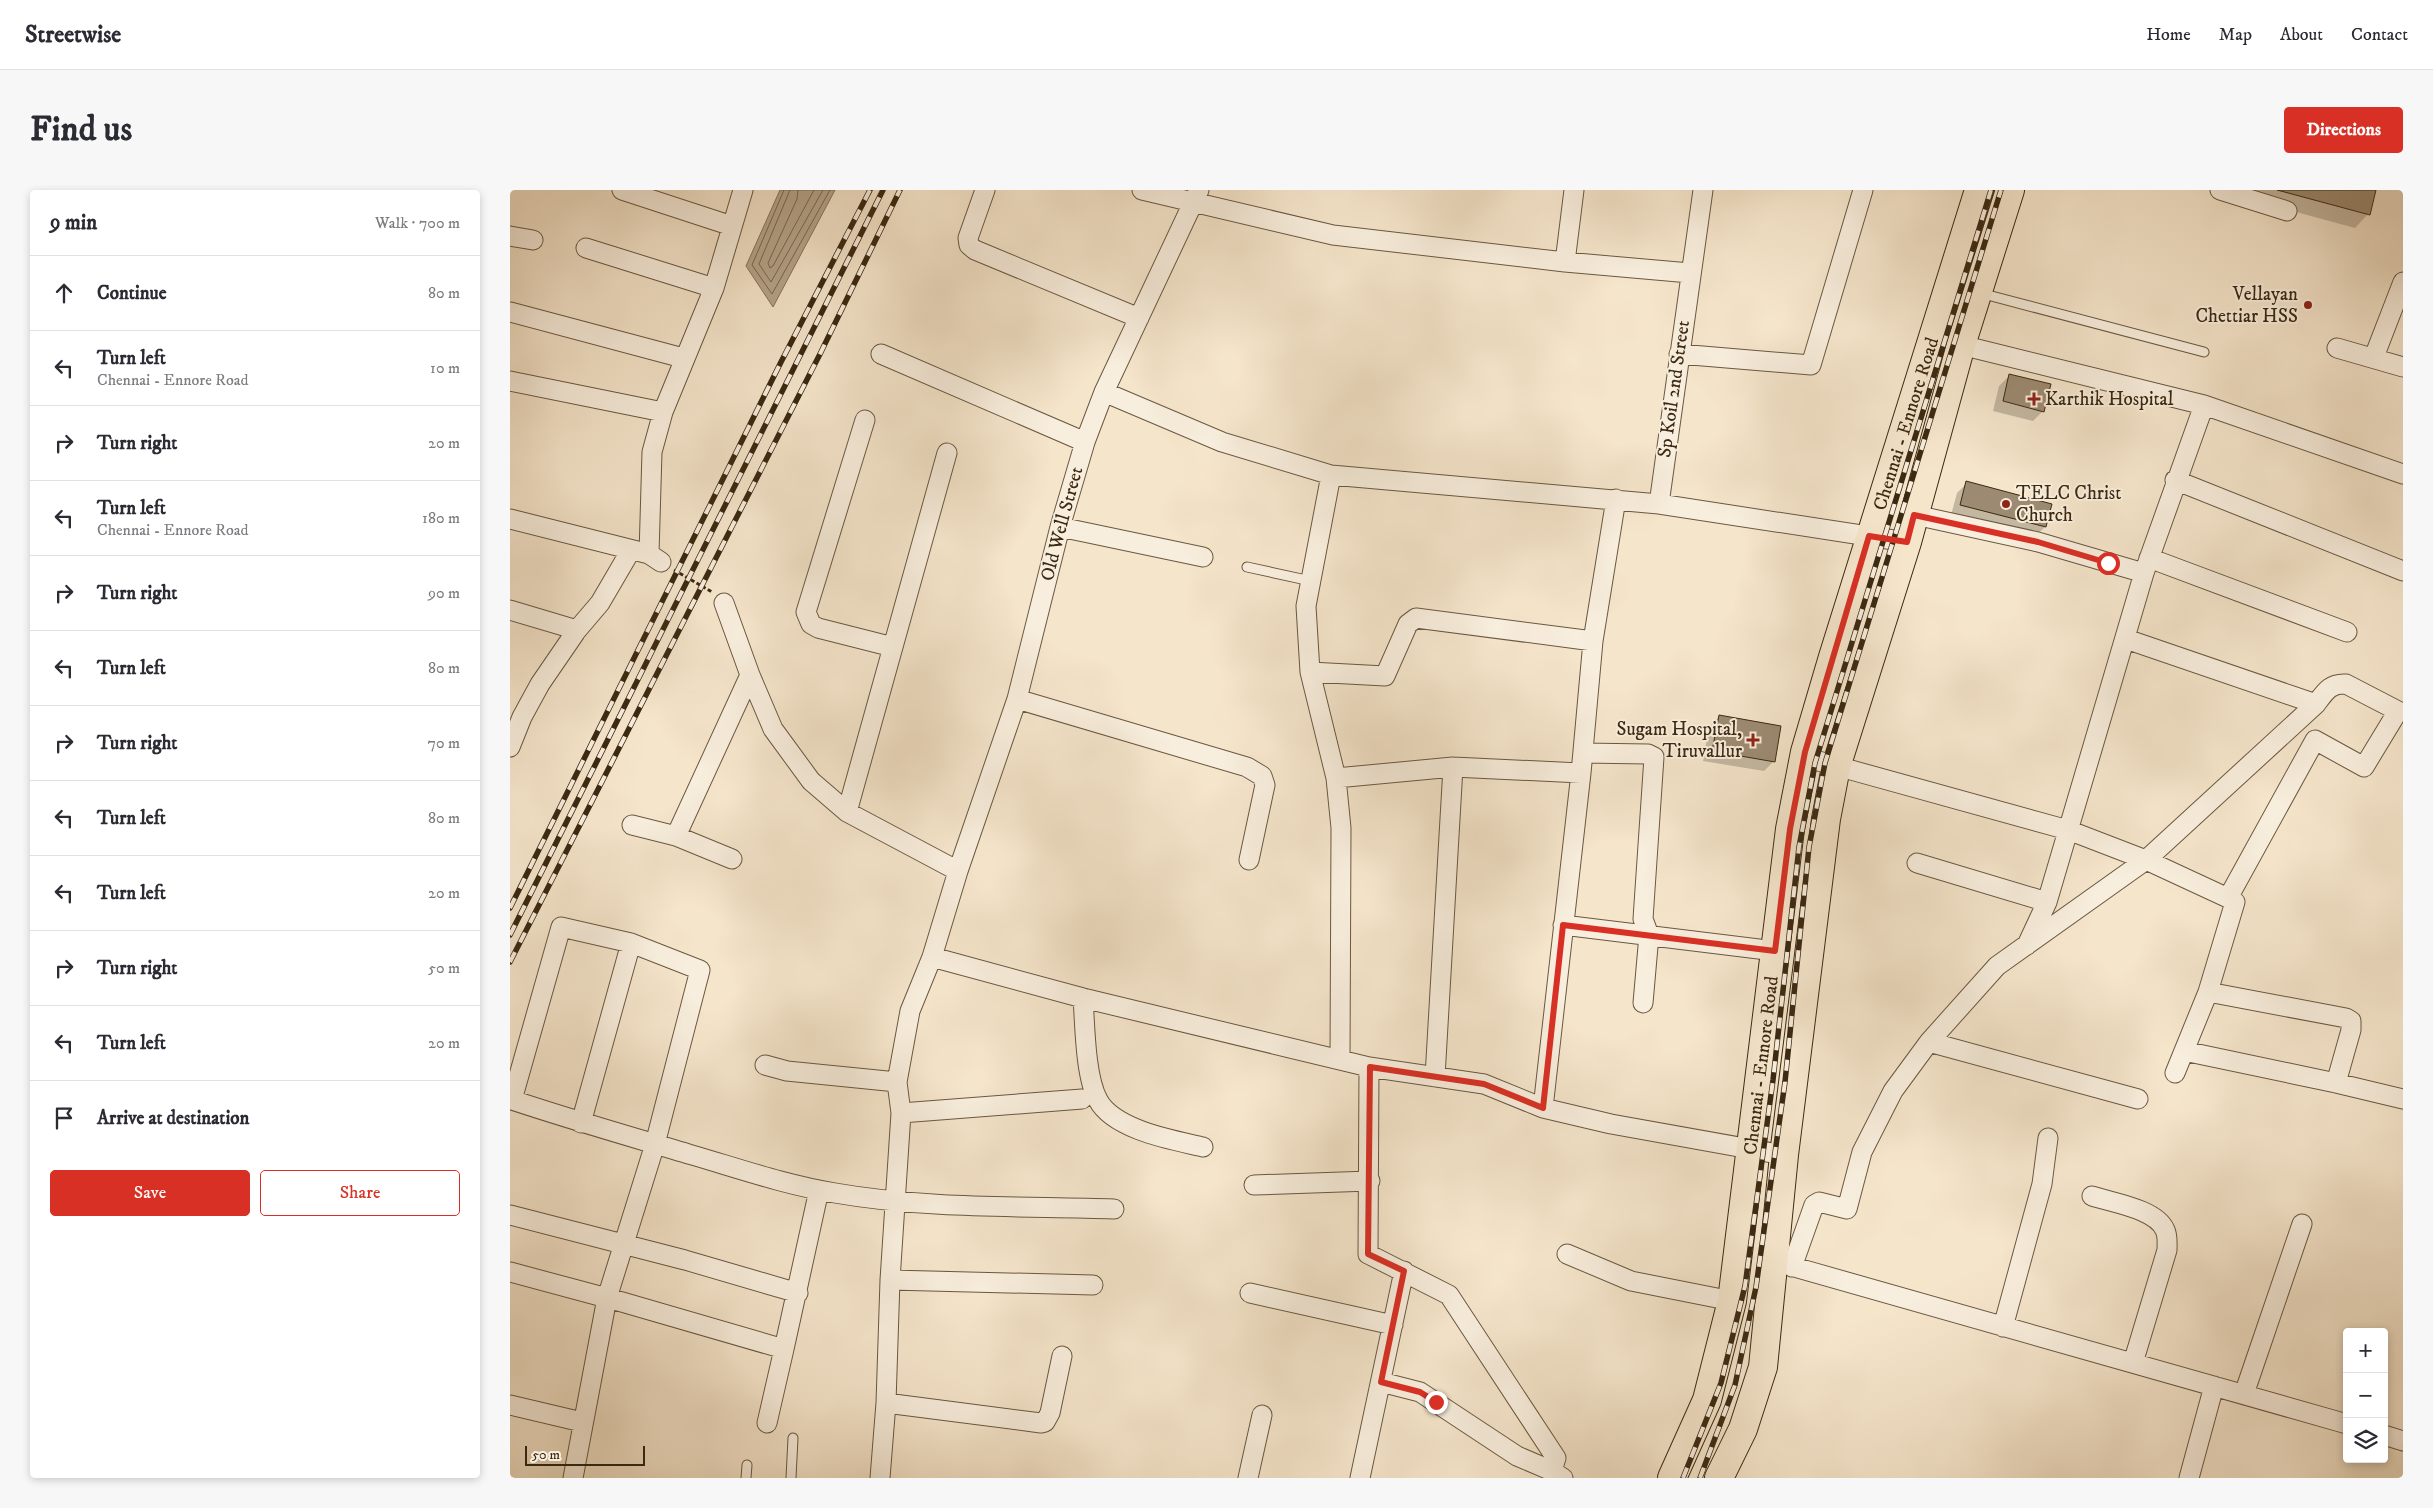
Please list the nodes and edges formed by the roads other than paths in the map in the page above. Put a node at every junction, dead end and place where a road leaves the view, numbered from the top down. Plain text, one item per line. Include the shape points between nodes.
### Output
1 (622, 190) edge
2 (743, 190) edge
3 (984, 190) edge
4 (1142, 190) edge
5 (1574, 190) edge
6 (1703, 190) edge
7 (1862, 190) edge
8 (1979, 190) edge
9 (2010, 190) edge
10 (2220, 190) edge
11 (1196, 197) edge
12 (2287, 211) dead end
13 (732, 226) junction
14 (510, 236) edge
15 (533, 240) dead end
16 (586, 248) dead end
17 (1565, 262) junction
18 (1690, 274) junction
19 (2403, 282) edge
20 (714, 288) junction
21 (1978, 293) junction
22 (510, 312) edge
23 (1139, 318) junction
24 (1961, 345) junction
25 (2337, 348) dead end
26 (2204, 352) dead end
27 (881, 354) dead end
28 (1679, 354) junction
29 (2374, 357) junction
30 (683, 358) junction
31 (2403, 367) edge
32 (510, 381) edge
33 (1104, 392) junction
34 (2204, 405) junction
35 (663, 412) junction
36 (865, 420) dead end
37 (1085, 442) junction
38 (947, 453) dead end
39 (2403, 474) edge
40 (1331, 475) junction
41 (2175, 480) junction
42 (1616, 499) junction
43 (1659, 504) junction
44 (1914, 515) junction
45 (510, 519) edge
46 (1060, 527) junction
47 (1869, 536) junction
48 (1907, 542) junction
49 (647, 555) junction
50 (1204, 557) dead end
51 (2146, 566) junction
52 (1247, 567) dead end
53 (2403, 570) edge
54 (1311, 581) junction
55 (724, 603) road end
56 (510, 610) edge
57 (577, 630) junction
58 (2347, 632) dead end
59 (2126, 639) junction
60 (1593, 641) junction
61 (893, 647) junction
62 (1310, 672) junction
63 (750, 675) junction
64 (1017, 699) junction
65 (2316, 704) junction
66 (2400, 707) edge
67 (510, 747) edge
68 (1583, 753) junction
69 (1804, 757) junction
70 (1453, 767) junction
71 (1836, 767) junction
72 (1581, 773) junction
73 (1336, 778) junction
74 (847, 812) junction
75 (632, 825) dead end
76 (2068, 830) junction
77 (676, 836) junction
78 (732, 858) dead end
79 (1249, 860) dead end
80 (2146, 860) junction
81 (1917, 863) dead end
82 (958, 871) junction
83 (2228, 898) junction
84 (2047, 902) junction
85 (1563, 925) junction
86 (1649, 935) junction
87 (631, 943) junction
88 (2027, 946) junction
89 (1775, 951) junction
90 (932, 957) junction
91 (2208, 992) junction
92 (1083, 998) junction
93 (1643, 1003) dead end
94 (1930, 1042) junction
95 (2184, 1051) junction
96 (1340, 1058) junction
97 (765, 1065) dead end
98 (1370, 1067) junction
99 (2175, 1073) dead end
100 (1435, 1077) junction
101 (897, 1082) junction
102 (2336, 1083) junction
103 (1082, 1099) dead end
104 (2138, 1099) dead end
105 (2403, 1099) edge
106 (1543, 1108) junction
107 (901, 1113) junction
108 (581, 1122) junction
109 (2048, 1138) dead end
110 (656, 1144) junction
111 (1203, 1147) dead end
112 (1751, 1148) junction
113 (1784, 1156) junction
114 (1370, 1181) junction
115 (1254, 1185) dead end
116 (819, 1190) junction
117 (2092, 1196) dead end
118 (895, 1202) junction
119 (1114, 1209) dead end
120 (510, 1215) edge
121 (2302, 1224) dead end
122 (625, 1245) junction
123 (1568, 1254) dead end
124 (1784, 1264) junction
125 (1404, 1271) junction
126 (510, 1272) edge
127 (890, 1280) junction
128 (1093, 1285) dead end
129 (798, 1293) junction
130 (1250, 1293) dead end
131 (608, 1298) junction
132 (1732, 1301) junction
133 (1393, 1325) junction
134 (2003, 1327) junction
135 (784, 1349) junction
136 (1062, 1356) dead end
137 (2133, 1363) junction
138 (1381, 1382) junction
139 (2214, 1386) junction
140 (2244, 1394) junction
141 (886, 1403) junction
142 (510, 1405) edge
143 (1262, 1415) dead end
144 (582, 1422) junction
145 (767, 1423) dead end
146 (2343, 1423) edge
147 (2388, 1436) edge
148 (793, 1438) dead end
149 (2403, 1440) edge
150 (747, 1465) dead end
151 (1557, 1474) edge
152 (574, 1478) edge
153 (746, 1478) edge
154 (791, 1478) edge
155 (880, 1478) edge
156 (1248, 1478) edge
157 (1360, 1478) edge
158 (1672, 1478) edge
159 (1719, 1478) edge
160 (2188, 1478) edge

1 - 13 street
2 - 13 street
3 - 23 street via 968,238 974,250
4 - 11 street
5 - 17 street
6 - 18 street, Sp Koil 2nd Street
7 - 28 street via 1811,365
8 - 47 main road, Chennai - Ennore Road
9 - 21 main road, Chennai - Ennore Road
10 - 12 street
11 - 17 street via 1333,235
11 - 23 street, Old Well Street
13 - 20 street
14 - 15 street
16 - 20 street
17 - 18 street
18 - 28 street, Sp Koil 2nd Street
19 - 29 street
20 - 30 street
21 - 24 main road, Chennai - Ennore Road
21 - 26 lane
22 - 30 street
23 - 33 street, Old Well Street
24 - 34 street
24 - 44 main road, Chennai - Ennore Road
25 - 29 street
27 - 37 street
28 - 43 street, Sp Koil 2nd Street
29 - 31 street
30 - 35 street
32 - 35 street
33 - 37 street, Old Well Street
33 - 40 street via 1222,442
34 - 39 street
34 - 41 street
35 - 49 street via 652,452
36 - 61 street via 806,612 811,624 818,628
37 - 46 street, Old Well Street
38 - 61 street
40 - 42 street
40 - 54 street
41 - 51 street
41 - 53 street
42 - 43 street
42 - 60 street
43 - 47 street
44 - 48 main road, Chennai - Ennore Road
44 - 51 street
45 - 49 street
46 - 50 street
46 - 64 street, Old Well Street
47 - 48 street
47 - 69 main road, Chennai - Ennore Road
48 - 71 main road, Chennai - Ennore Road
49 - 57 street
51 - 58 street
51 - 59 street
52 - 54 lane
54 - 62 street via 1306,606
55 - 63 street
56 - 57 street
57 - 67 street via 540,684
59 - 65 street
59 - 76 street
60 - 62 street via 1416,618 1408,624 1385,676
60 - 68 street
61 - 74 street
62 - 73 street
63 - 74 street via 774,730 811,781
63 - 77 street
64 - 79 street via 1247,767 1262,776 1265,785
64 - 82 street, Old Well Street
65 - 66 street via 2330,686 2337,683
65 - 80 street
66 - 83 street via 2364,767 2315,740
68 - 72 street
68 - 86 street via 1648,754 1654,757 1643,919
69 - 71 street
69 - 89 main road, Chennai - Ennore Road via 1790,829
70 - 72 street
70 - 73 street
70 - 100 street
71 - 76 street
71 - 113 main road, Chennai - Ennore Road via 1826,819
72 - 85 street
73 - 96 street via 1341,828
74 - 82 street
75 - 77 street
76 - 80 street
76 - 84 street
77 - 78 street
80 - 83 street
80 - 88 street
81 - 84 street
82 - 90 street, Old Well Street
83 - 91 street via 2235,902
84 - 88 street
85 - 86 street
85 - 106 street
86 - 89 street
86 - 93 street
87 - 108 street
87 - 108 street via 561,927 512,1100
87 - 110 street via 700,970
88 - 94 street via 1997,966
89 - 112 main road, Chennai - Ennore Road
90 - 92 street
90 - 101 street, Old Well Street via 910,1011
91 - 95 street
91 - 102 street via 2351,1020
92 - 96 street
92 - 111 street via 1088,1055 1098,1101 1119,1120 1136,1128
94 - 104 street
94 - 124 street via 1893,1091 1862,1152 1847,1209 1819,1202 1814,1205
95 - 99 street
95 - 102 street
96 - 98 street
97 - 101 street via 787,1071
98 - 100 street
98 - 114 street
100 - 106 street via 1484,1084
101 - 107 street, Old Well Street
102 - 105 street
103 - 107 street
106 - 112 street via 1611,1124
107 - 118 street, Old Well Street
108 - 110 street
109 - 134 street via 2042,1184
110 - 116 street via 788,1184
110 - 122 street
112 - 113 street
112 - 132 main road, Chennai - Ennore Road
113 - 124 main road, Chennai - Ennore Road
114 - 115 street
114 - 125 street via 1368,1254
116 - 118 street
116 - 129 street
117 - 137 street via 2148,1214 2160,1221 2167,1232 2167,1250
118 - 119 street
118 - 127 street, Old Well Street
120 - 122 street
121 - 140 street
122 - 129 street
122 - 131 street
123 - 132 street via 1631,1281
124 - 134 street
124 - 159 main road, Chennai - Ennore Road via 1764,1367 1743,1429
125 - 133 street
125 - 151 street via 1449,1295 1556,1458
126 - 131 street
127 - 128 street
127 - 141 street, Old Well Street
129 - 135 street
130 - 133 street
131 - 135 street
131 - 144 street
132 - 158 main road, Chennai - Ennore Road via 1707,1400
133 - 138 street
134 - 137 street
135 - 145 street
136 - 141 street via 1050,1413 1048,1419 1041,1423
137 - 139 street
138 - 151 street via 1420,1392 1517,1456
138 - 157 street
139 - 140 street
139 - 160 street
140 - 146 street
141 - 155 street, Old Well Street
142 - 144 street
143 - 156 street
144 - 152 street
147 - 149 street
148 - 154 lane
150 - 153 lane

